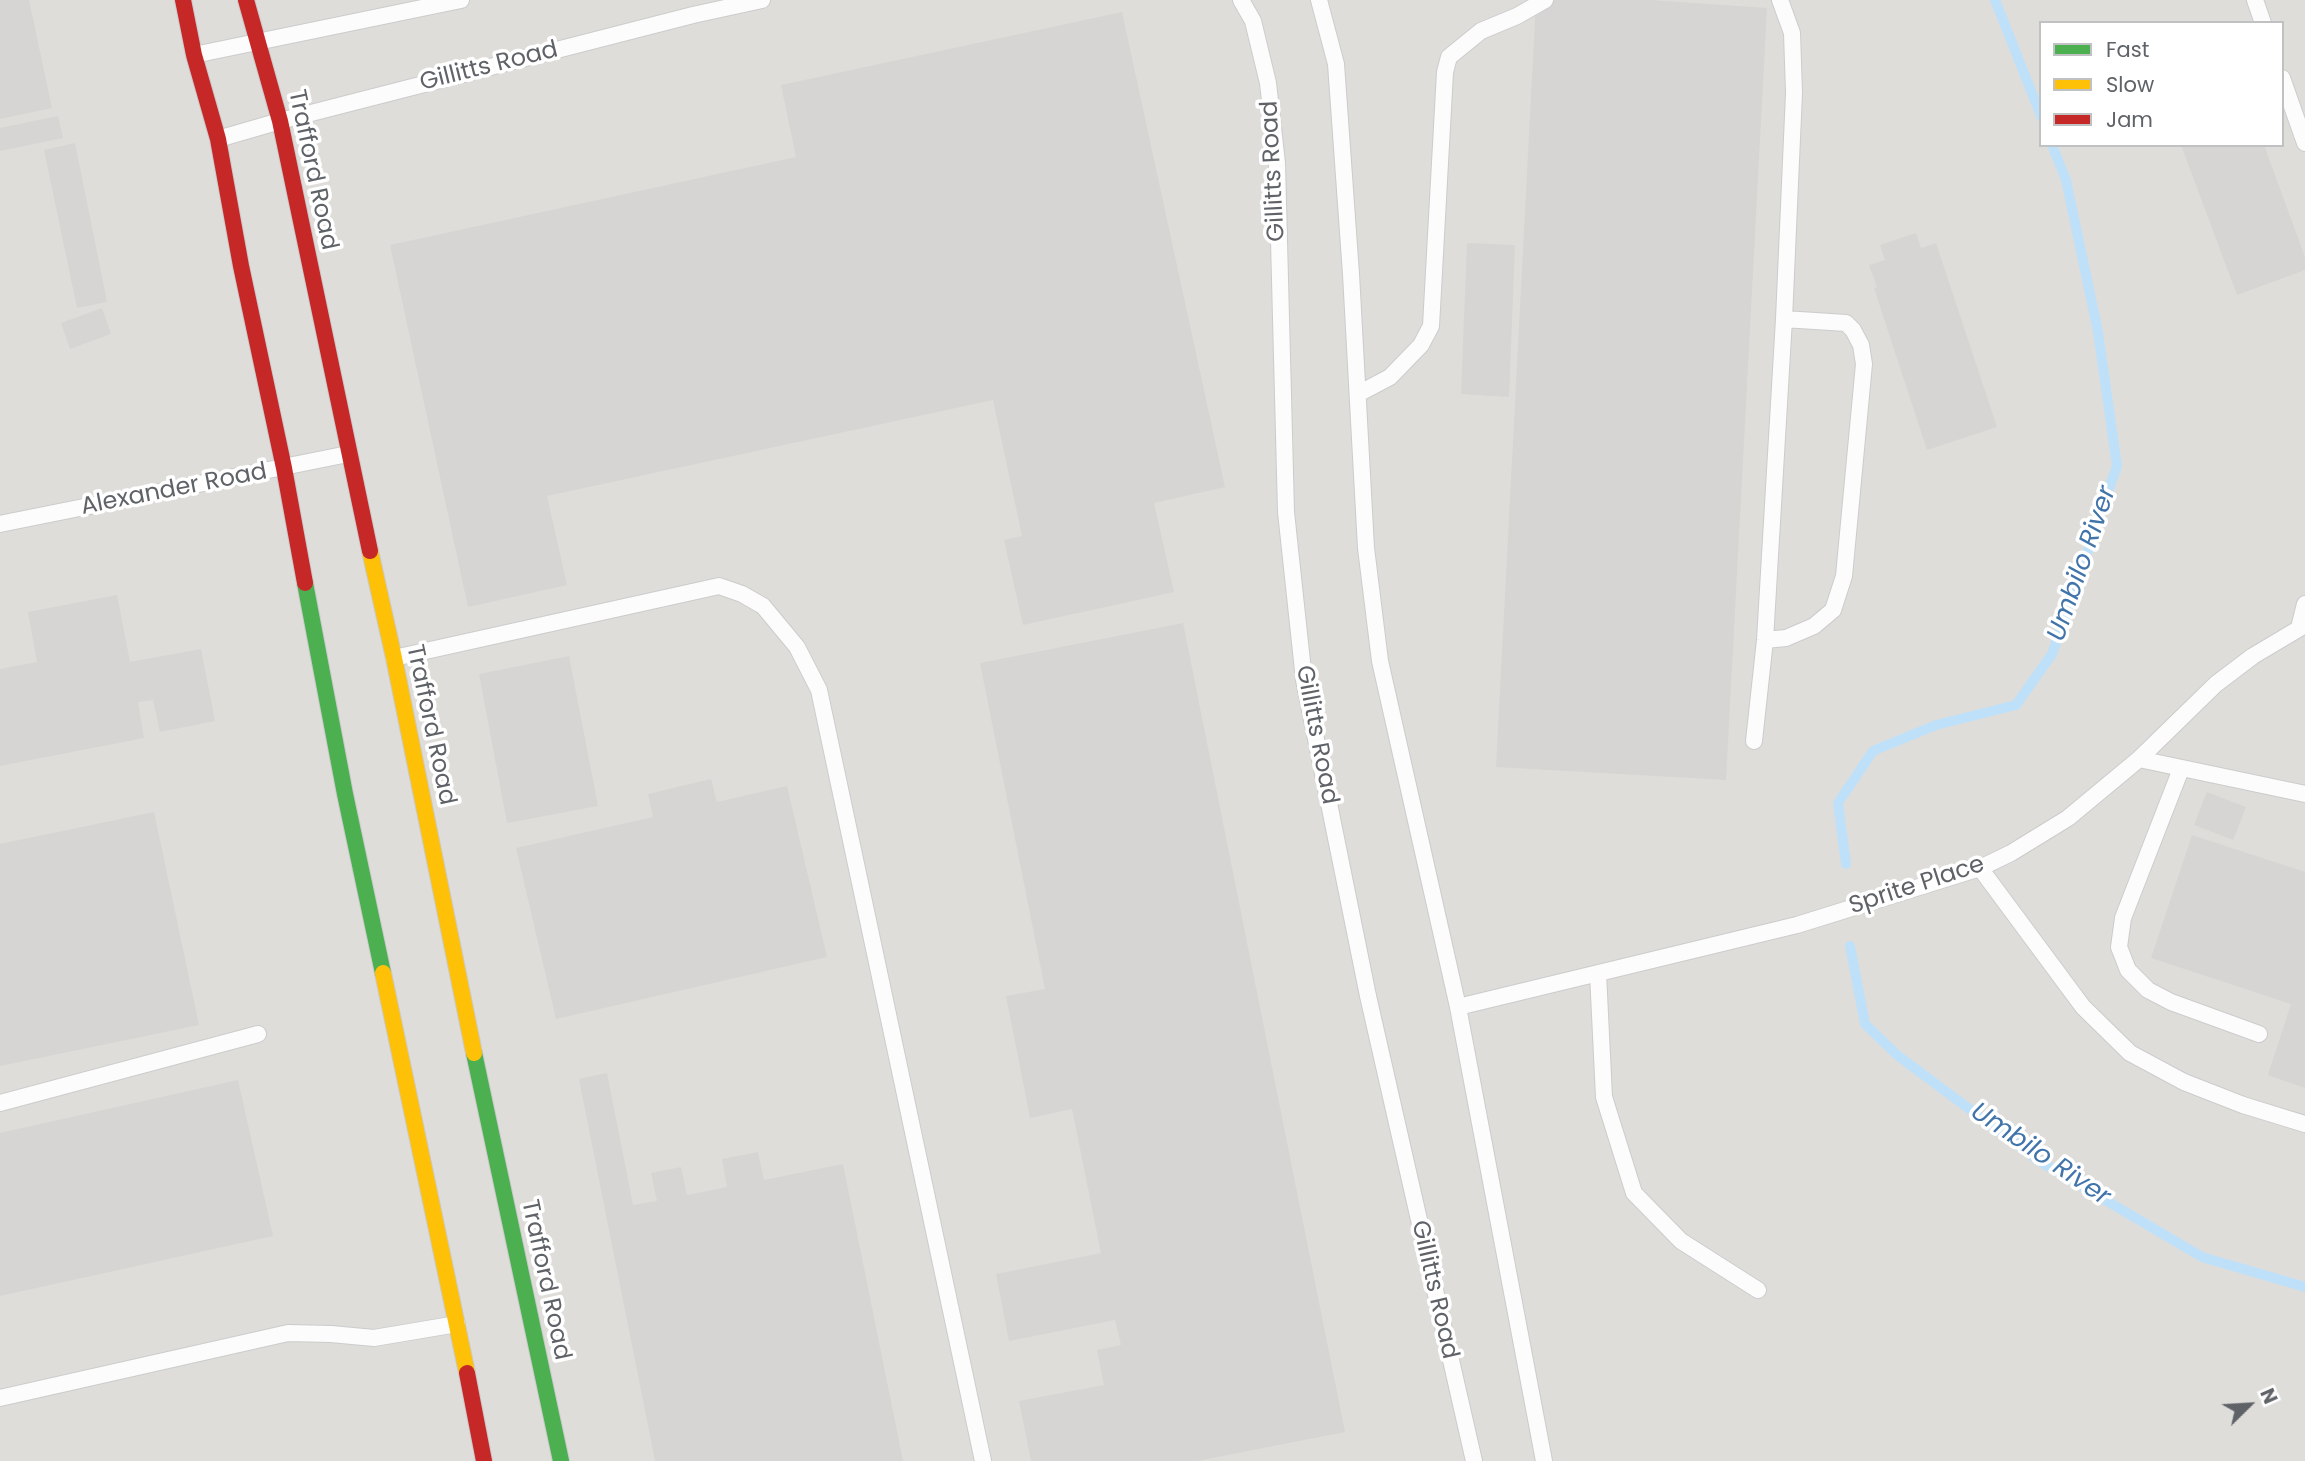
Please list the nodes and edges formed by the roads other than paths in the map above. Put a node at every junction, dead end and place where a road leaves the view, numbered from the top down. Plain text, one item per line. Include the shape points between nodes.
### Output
1 (183, 0) edge
2 (246, 0) edge
3 (461, 0) edge
4 (762, 0) edge
5 (1241, 0) edge
6 (1319, 0) edge
7 (1545, 0) edge
8 (1780, 0) edge
9 (2255, 0) edge
10 (691, 7) edge
11 (2262, 21) edge
12 (258, 41) junction
13 (194, 55) junction
14 (2284, 84) edge
15 (280, 121) junction
16 (218, 139) junction
17 (2305, 143) edge
18 (1784, 319) junction
19 (1358, 394) junction
20 (348, 454) junction
21 (284, 468) junction
22 (0, 524) edge
23 (2305, 604) edge
24 (2302, 626) edge
25 (1765, 640) junction
26 (394, 658) junction
27 (1754, 741) dead end
28 (2138, 759) junction
29 (2181, 769) junction
30 (2305, 794) edge
31 (1980, 867) junction
32 (1598, 973) junction
33 (1458, 1007) junction
34 (258, 1034) dead end
35 (2259, 1034) dead end
36 (0, 1103) edge
37 (2305, 1124) edge
38 (1758, 1290) dead end
39 (457, 1324) junction
40 (0, 1398) edge
41 (484, 1461) edge
42 (561, 1461) edge
43 (983, 1461) edge
44 (1474, 1461) edge
45 (1544, 1461) edge

1 - 13 street
2 - 12 street, Trafford Road
3 - 12 lane
4 - 10 lane, Gillitts Road
5 - 44 lane, Gillitts Road via 1253,21 1268,83 1277,163 1286,512 1304,680 1368,996
6 - 19 lane via 1336,64
7 - 19 lane via 1481,32 1449,57 1432,326 1421,345 1390,377
8 - 18 lane via 1792,33 1794,93
9 - 11 lane
10 - 15 lane, Gillitts Road
12 - 13 lane
12 - 15 street, Trafford Road
13 - 16 street
14 - 17 lane
15 - 16 lane, Gillitts Road
15 - 20 street, Trafford Road
16 - 21 street
18 - 25 lane
18 - 25 lane via 1846,323 1861,345 1864,364 1844,576 1833,610 1786,638
19 - 33 lane via 1366,548 1380,661
20 - 21 lane, Alexander Road
20 - 26 street, Trafford Road
21 - 22 lane, Alexander Road
21 - 39 street via 345,793
23 - 24 lane
24 - 28 lane, Sprite Place via 2216,684
25 - 27 lane
26 - 42 street, Trafford Road
26 - 43 lane via 719,586 763,606 796,647 819,690
28 - 29 lane
28 - 31 lane, Sprite Place via 2068,818
29 - 30 lane
29 - 35 lane via 2123,918 2119,947 2128,970 2148,990
31 - 32 lane, Sprite Place via 1797,925
31 - 37 lane via 2083,1007 2130,1053 2184,1082
32 - 33 lane, Sprite Place
32 - 38 lane via 1604,1097 1634,1193 1681,1241
33 - 45 lane
34 - 36 lane
39 - 40 lane via 374,1338 288,1333
39 - 41 street

